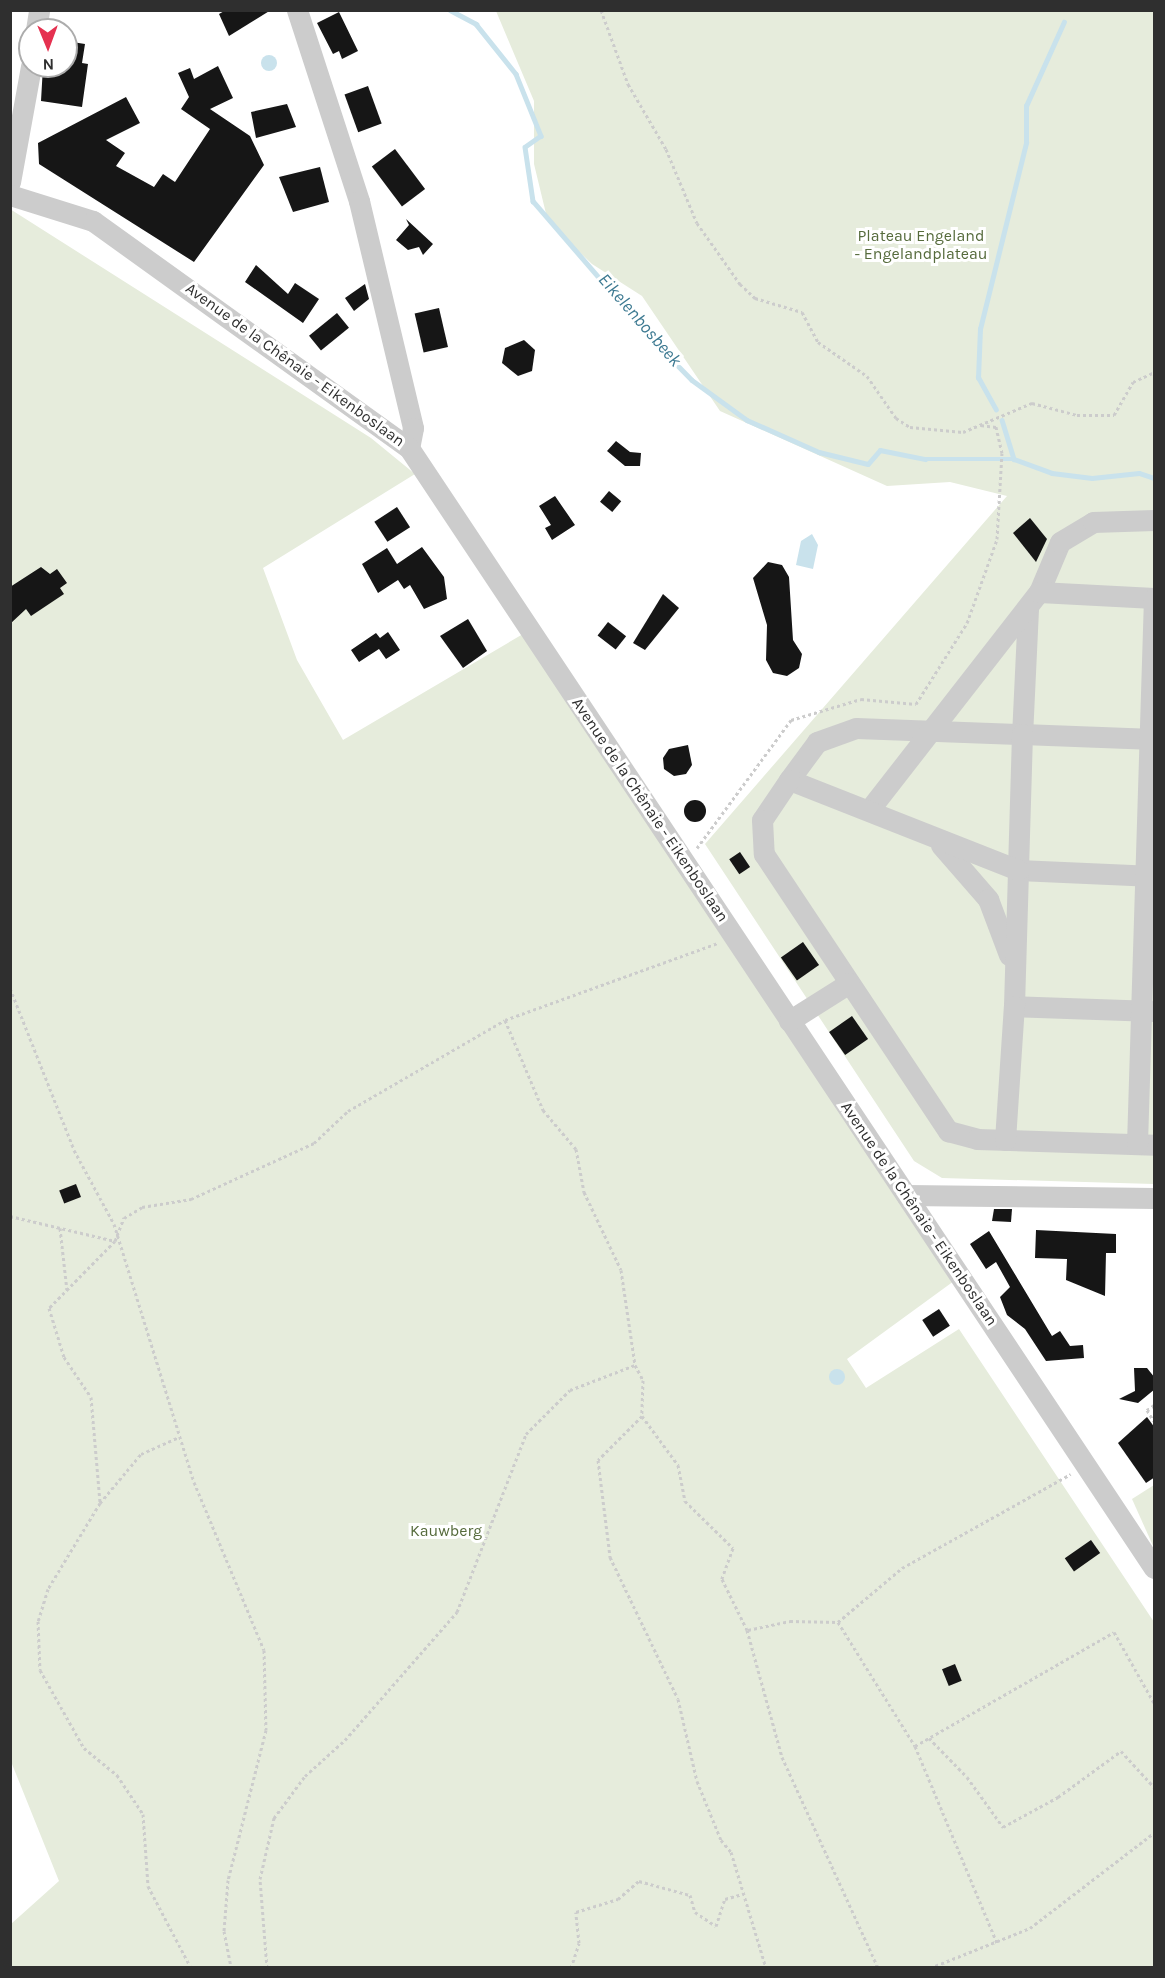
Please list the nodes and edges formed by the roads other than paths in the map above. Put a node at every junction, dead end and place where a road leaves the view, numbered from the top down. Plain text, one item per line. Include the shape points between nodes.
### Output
1 (297, 10) edge
2 (28, 78) edge
3 (14, 145) edge
4 (10, 182) edge
5 (10, 195) edge
6 (409, 448) junction
7 (1155, 520) edge
8 (1154, 598) edge
9 (1033, 601) junction
10 (931, 730) junction
11 (1022, 734) junction
12 (1152, 739) edge
13 (789, 780) junction
14 (869, 810) junction
15 (939, 842) junction
16 (1018, 870) junction
17 (1151, 876) edge
18 (1014, 973) junction
19 (849, 983) junction
20 (1014, 1006) junction
21 (1148, 1011) edge
22 (789, 1021) junction
23 (1005, 1140) junction
24 (1146, 1145) edge
25 (906, 1195) junction
26 (1155, 1198) edge
27 (1155, 1568) edge

1 - 6 street via 359,201 413,428
2 - 3 street
3 - 4 street
5 - 6 street, Avenue de la Chênaie - Eikenboslaan via 93,221
6 - 22 street, Avenue de la Chênaie - Eikenboslaan
7 - 9 street via 1093,522 1060,542
8 - 9 street
8 - 12 street
9 - 10 street
9 - 11 street
10 - 11 street
10 - 13 street via 856,728 834,733 817,742
10 - 14 street
11 - 12 street
11 - 16 street
12 - 17 street
13 - 14 street
13 - 19 street via 762,820 760,844
14 - 15 street
15 - 16 street
15 - 18 street via 988,899
16 - 17 street
16 - 18 street
17 - 21 street
18 - 20 street
19 - 22 street
19 - 23 street via 948,1131 963,1138
20 - 21 street
20 - 23 street
21 - 24 street
22 - 25 street, Avenue de la Chênaie - Eikenboslaan
23 - 24 street
25 - 26 street
25 - 27 street, Avenue de la Chênaie - Eikenboslaan

